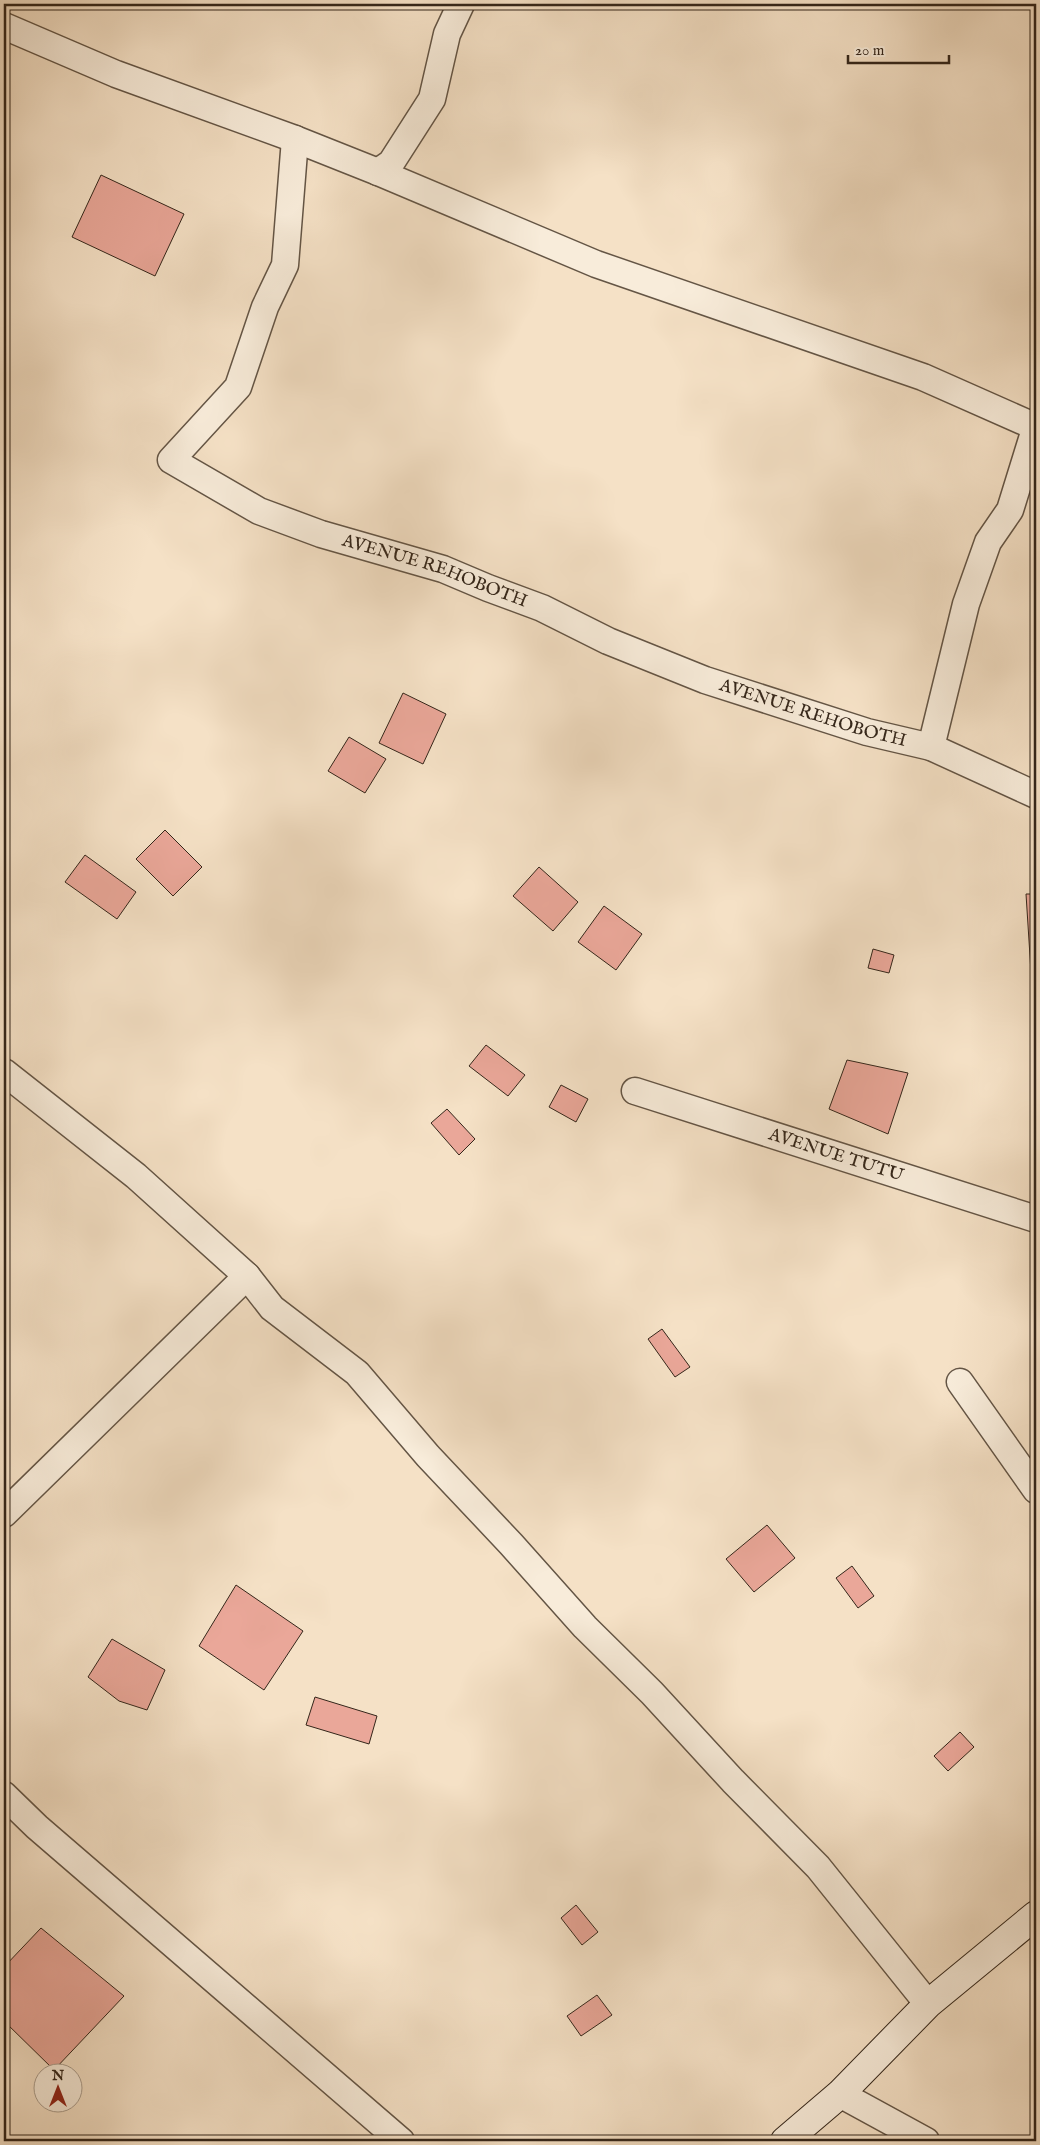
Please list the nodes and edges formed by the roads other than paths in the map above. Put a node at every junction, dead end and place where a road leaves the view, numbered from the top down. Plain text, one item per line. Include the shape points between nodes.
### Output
1 (461, 4) edge
2 (4, 26) edge
3 (295, 139) junction
4 (378, 172) junction
5 (1036, 427) edge
6 (931, 747) junction
7 (1036, 795) edge
8 (4, 1072) edge
9 (635, 1091) dead end
10 (1036, 1219) edge
11 (247, 1276) junction
12 (960, 1382) dead end
13 (1036, 1490) edge
14 (4, 1514) edge
15 (4, 1794) edge
16 (1036, 1915) edge
17 (928, 2004) junction
18 (840, 2094) junction
19 (401, 2141) edge
20 (785, 2141) edge
21 (926, 2141) edge

1 - 4 street via 447,34 432,99 390,162
2 - 3 street via 116,74
3 - 4 street
3 - 6 street, AVENUE REHOBOTH via 285,265 266,307 238,387 171,460 259,511 321,534 444,569 705,680 867,732
4 - 5 street via 596,264 923,377
5 - 6 street via 1010,510 988,542 966,604
6 - 7 street, AVENUE REHOBOTH
8 - 11 street via 136,1176
9 - 10 street, AVENUE TUTU
11 - 14 street
11 - 17 street via 272,1308 357,1372 428,1456 585,1627 818,1867
12 - 13 street
15 - 19 street via 37,1827
16 - 17 street
17 - 18 street
18 - 20 street
18 - 21 street

